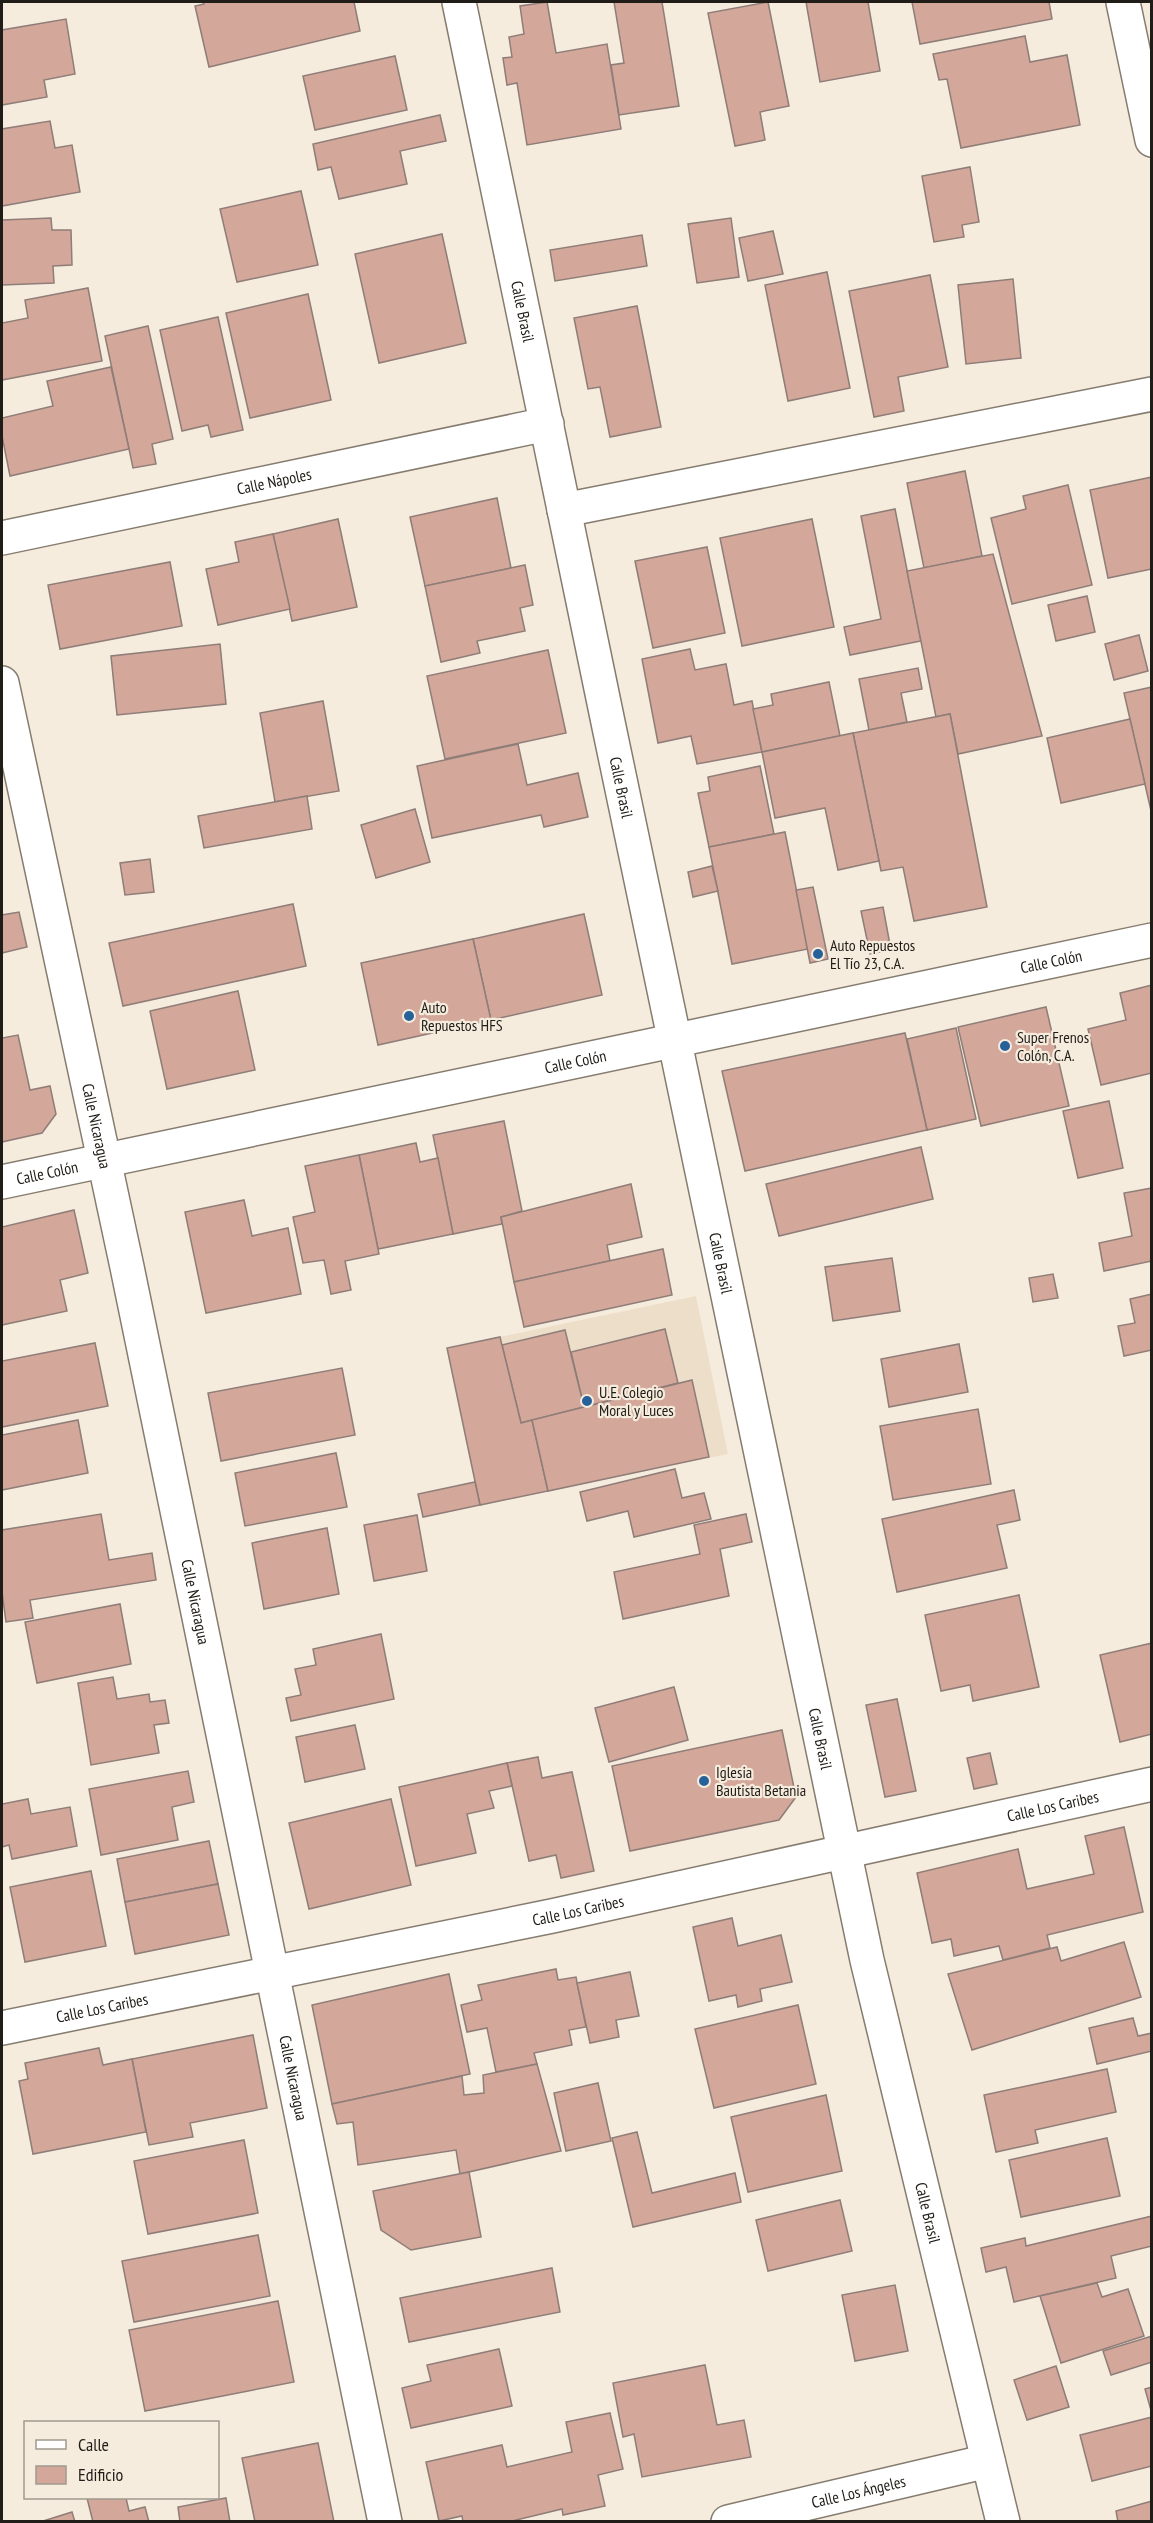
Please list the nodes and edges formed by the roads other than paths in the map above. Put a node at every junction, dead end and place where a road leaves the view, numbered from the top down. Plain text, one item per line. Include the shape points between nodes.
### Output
1 (459, 2) edge
2 (1123, 2) edge
3 (1152, 140) edge
4 (1152, 394) edge
5 (547, 424) junction
6 (564, 510) junction
7 (2, 538) edge
8 (2, 683) edge
9 (1152, 940) edge
10 (675, 1040) junction
11 (105, 1161) junction
12 (2, 1182) edge
13 (1152, 1784) edge
14 (845, 1851) junction
15 (272, 1973) junction
16 (2, 2028) edge
17 (988, 2461) junction
18 (386, 2522) edge
19 (728, 2522) edge
20 (1003, 2522) edge

1 - 5 street, Calle Brasil
2 - 3 street
4 - 6 street
5 - 6 street, Calle Brasil
5 - 7 street, Calle Nápoles
6 - 10 street, Calle Brasil
8 - 11 street, Calle Nicaragua
9 - 10 street, Calle Colón
10 - 11 street, Calle Colón
10 - 14 street, Calle Brasil
11 - 12 street, Calle Colón
11 - 15 street, Calle Nicaragua
13 - 14 street, Calle Los Caribes
14 - 15 street, Calle Los Caribes
14 - 17 street, Calle Brasil via 867,1960
15 - 16 street, Calle Los Caribes
15 - 18 street, Calle Nicaragua
17 - 19 street, Calle Los Ángeles
17 - 20 street, Calle Brasil

